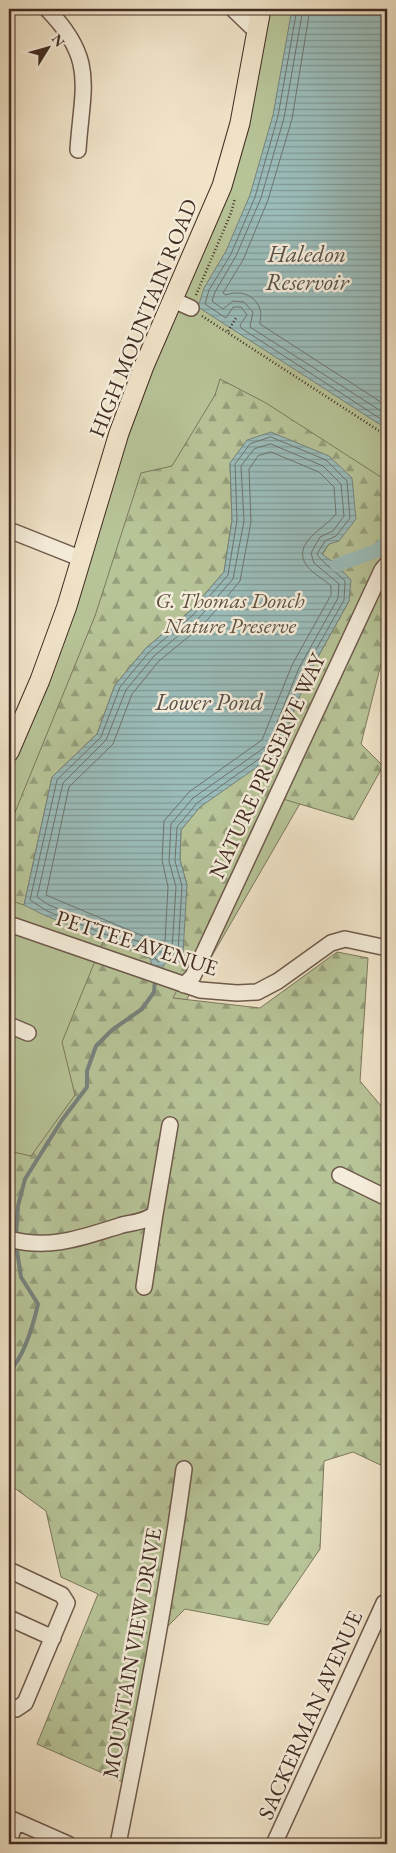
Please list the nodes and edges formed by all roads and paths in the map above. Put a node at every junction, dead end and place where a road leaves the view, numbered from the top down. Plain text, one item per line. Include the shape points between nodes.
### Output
1 (46, 9) edge
2 (233, 9) edge
3 (262, 9) edge
4 (257, 32) junction
5 (78, 150) dead end
6 (236, 193) dead end
7 (173, 300) junction
8 (191, 308) junction
9 (236, 318) dead end
10 (229, 330) junction
11 (387, 436) edge
12 (9, 530) edge
13 (82, 559) junction
14 (387, 564) edge
15 (9, 752) edge
16 (9, 924) edge
17 (387, 948) edge
18 (184, 985) junction
19 (9, 1025) edge
20 (28, 1033) dead end
21 (170, 1125) dead end
22 (340, 1175) dead end
23 (387, 1198) edge
24 (155, 1214) junction
25 (14, 1240) edge
26 (144, 1287) dead end
27 (184, 1469) dead end
28 (9, 1570) edge
29 (384, 1603) dead end
30 (9, 1618) edge
31 (53, 1638) junction
32 (9, 1706) edge
33 (12, 1820) edge
34 (9, 1841) edge
35 (68, 1844) edge
36 (118, 1844) edge
37 (274, 1844) edge

1 - 5 street via 68,34 80,61 85,86
2 - 4 street
3 - 4 main road, HIGH MOUNTAIN ROAD
4 - 7 main road, HIGH MOUNTAIN ROAD via 232,156
6 - 8 path
7 - 8 street
7 - 13 main road, HIGH MOUNTAIN ROAD via 119,433
8 - 10 path
9 - 10 path
10 - 11 path
12 - 13 street
13 - 15 main road, HIGH MOUNTAIN ROAD via 47,661
14 - 18 street, NATURE PRESERVE WAY via 193,976
16 - 18 street, PETTEE AVENUE
17 - 18 street, PETTEE AVENUE via 345,939 331,943 257,992 217,992
19 - 20 street
21 - 24 street
22 - 23 street
24 - 25 street via 145,1221 69,1241 42,1245
24 - 26 street
27 - 36 street, MOUNTAIN VIEW DRIVE via 172,1559
28 - 31 street via 62,1595 67,1603
29 - 37 street, SACKERMAN AVENUE
30 - 31 street
31 - 32 street via 25,1703 16,1709
33 - 34 street
33 - 35 street

